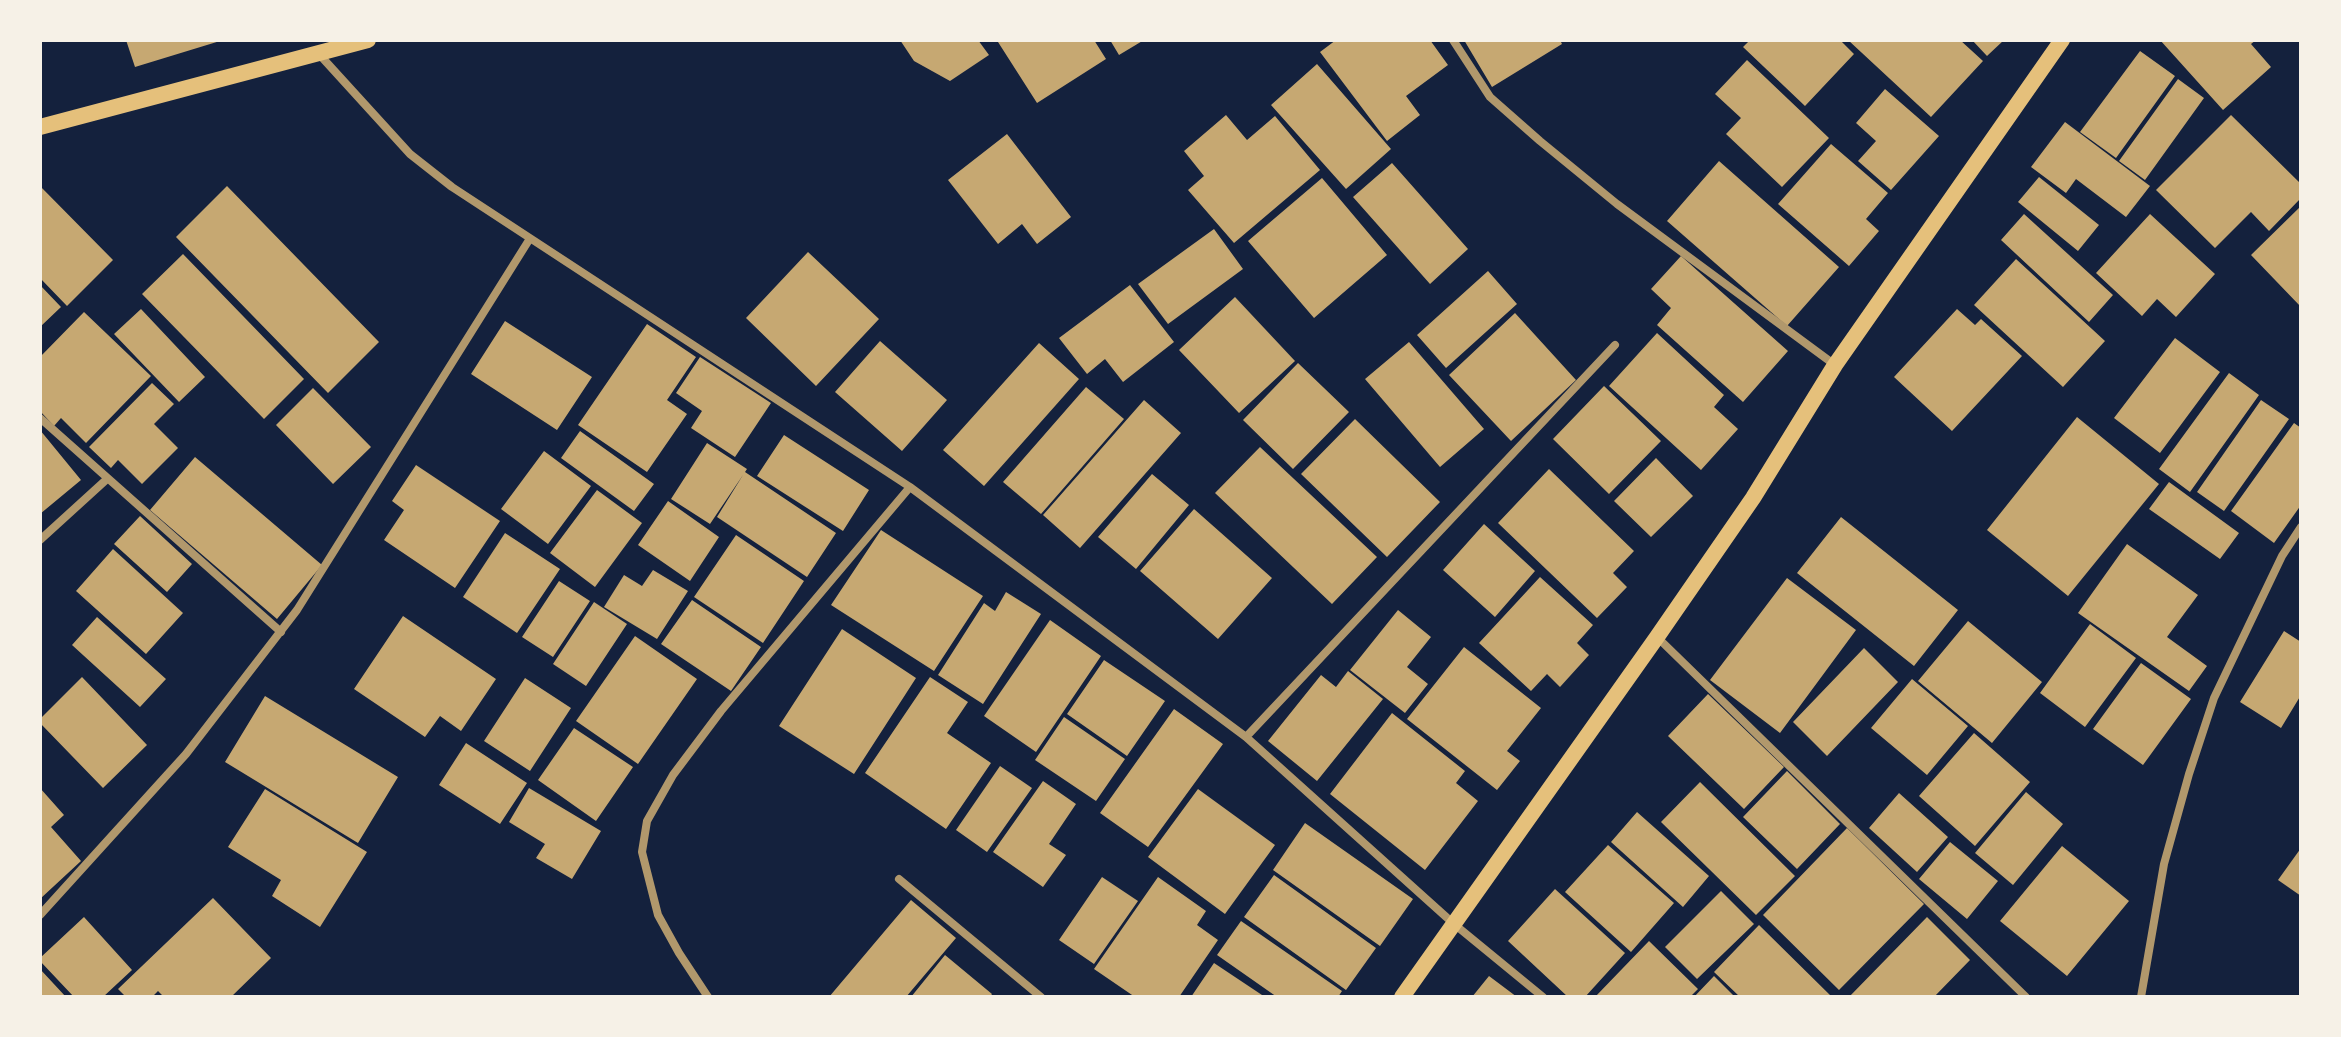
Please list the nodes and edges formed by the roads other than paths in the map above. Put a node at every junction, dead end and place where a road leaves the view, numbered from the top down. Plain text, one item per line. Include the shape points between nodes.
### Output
1 (368, 40) edge
2 (1453, 40) edge
3 (2062, 40) edge
4 (318, 53) junction
5 (40, 127) edge
6 (529, 240) junction
7 (1615, 345) dead end
8 (1835, 365) junction
9 (40, 418) edge
10 (107, 479) junction
11 (910, 487) junction
12 (2301, 527) edge
13 (40, 540) edge
14 (281, 632) junction
15 (1657, 637) junction
16 (1246, 737) junction
17 (899, 879) dead end
18 (40, 915) edge
19 (1454, 924) junction
20 (708, 997) edge
21 (1041, 997) edge
22 (1402, 997) edge
23 (1543, 997) edge
24 (2026, 997) edge
25 (2141, 997) edge

1 - 4 main road
2 - 8 street via 1490,97 1540,141
3 - 8 main road
4 - 5 main road
4 - 6 street via 410,154
6 - 11 street
6 - 14 street
7 - 16 street
8 - 15 main road via 1753,498
9 - 10 street
10 - 13 street
10 - 14 street
11 - 16 street
11 - 20 street via 721,711 673,775 647,821 642,852 658,915
12 - 25 street via 2214,698 2164,864
14 - 18 street via 186,754
15 - 19 main road
15 - 24 street
16 - 19 street
17 - 21 street
19 - 22 main road
19 - 23 street

